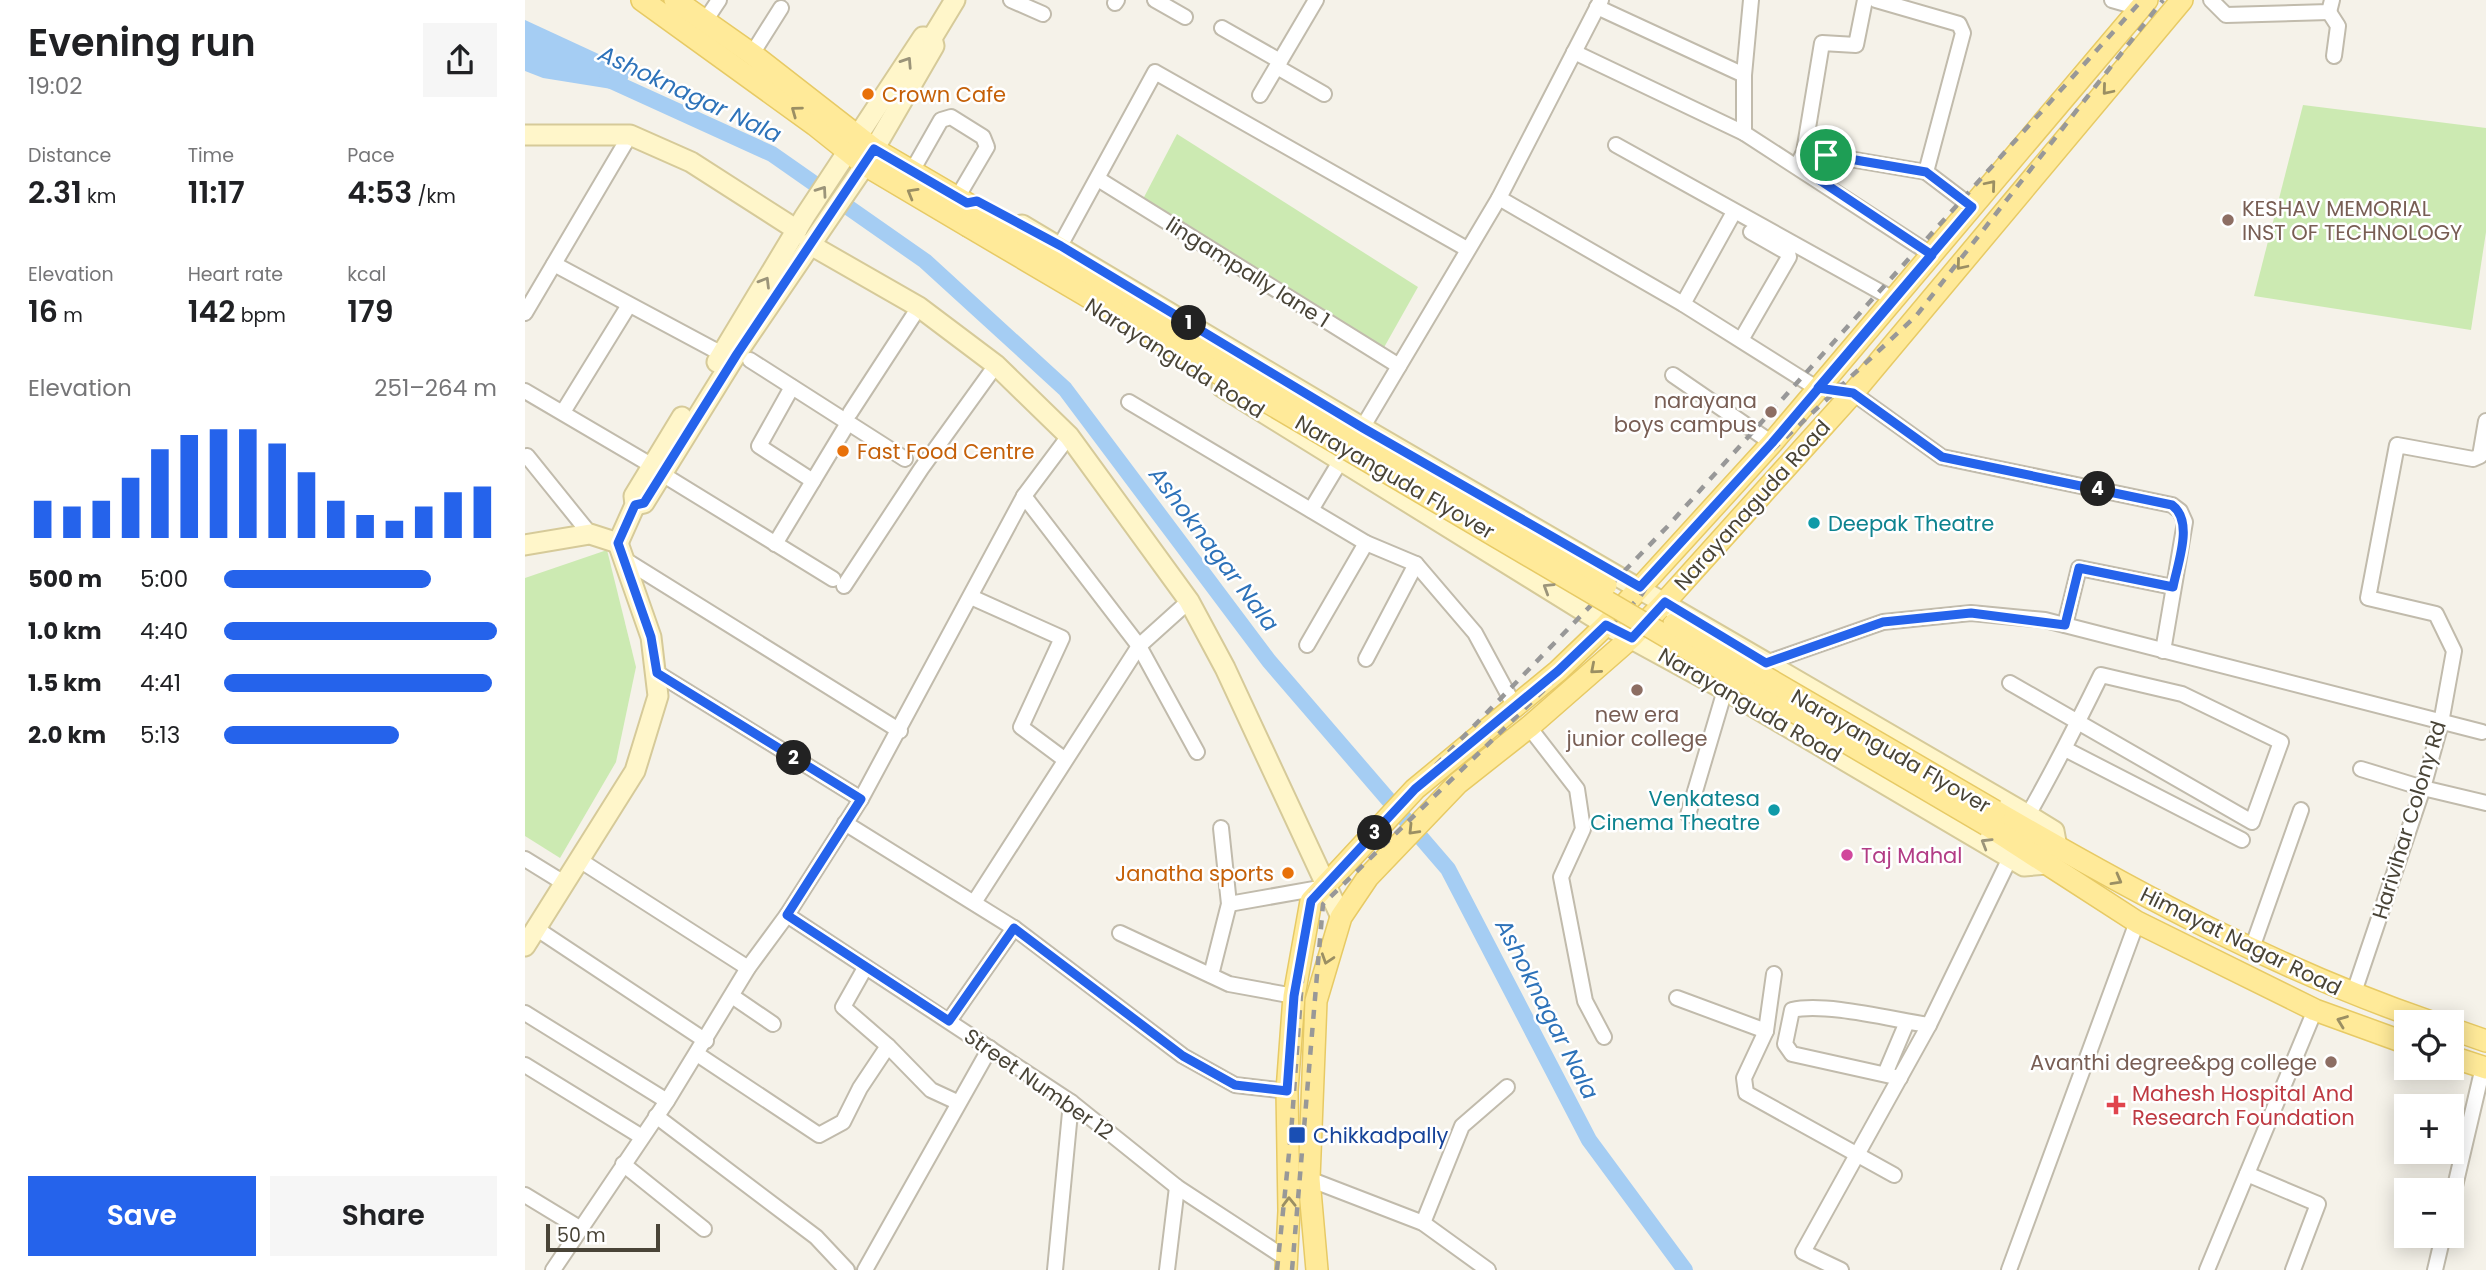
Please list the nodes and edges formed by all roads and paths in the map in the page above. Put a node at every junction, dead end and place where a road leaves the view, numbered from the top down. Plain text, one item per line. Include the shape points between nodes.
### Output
1 (642, 0) edge
2 (675, 0) edge
3 (719, 0) edge
4 (955, 0) edge
5 (1011, 0) edge
6 (1155, 0) edge
7 (1316, 0) edge
8 (1751, 0) edge
9 (1865, 0) edge
10 (1876, 0) edge
11 (2112, 0) edge
12 (2182, 0) edge
13 (2211, 0) edge
14 (1599, 4) edge
15 (2143, 4) edge
16 (2331, 6) edge
17 (781, 8) dead end
18 (1043, 14) dead end
19 (1185, 17) dead end
20 (705, 21) junction
21 (1222, 28) dead end
22 (2110, 43) junction
23 (1574, 52) junction
24 (753, 54) junction
25 (2334, 56) dead end
26 (2131, 61) junction
27 (1279, 64) junction
28 (1744, 75) junction
29 (1324, 94) dead end
30 (1260, 95) dead end
31 (1744, 133) junction
32 (525, 135) edge
33 (630, 135) junction
34 (1616, 145) dead end
35 (857, 158) junction
36 (1797, 166) junction
37 (912, 171) junction
38 (1926, 172) junction
39 (1812, 175) junction
40 (1098, 179) junction
41 (1499, 198) junction
42 (1972, 207) junction
43 (966, 212) junction
44 (1731, 216) junction
45 (807, 230) junction
46 (1061, 246) junction
47 (1467, 249) junction
48 (1932, 255) junction
49 (554, 264) junction
50 (1895, 300) junction
51 (1683, 304) junction
52 (629, 305) junction
53 (919, 307) junction
54 (525, 313) edge
55 (1741, 340) junction
56 (722, 354) junction
57 (750, 360) dead end
58 (996, 365) junction
59 (1399, 366) junction
60 (1673, 375) dead end
61 (792, 387) junction
62 (1818, 388) junction
63 (525, 391) edge
64 (1853, 393) junction
65 (1129, 402) dead end
66 (563, 412) junction
67 (849, 418) junction
68 (2486, 421) edge
69 (1363, 428) junction
70 (1069, 436) junction
71 (1772, 443) junction
72 (527, 456) dead end
73 (905, 459) dead end
74 (1340, 460) junction
75 (657, 470) junction
76 (813, 481) junction
77 (1024, 496) junction
78 (1311, 510) junction
79 (590, 534) junction
80 (1366, 543) junction
81 (775, 544) junction
82 (525, 545) edge
83 (620, 551) junction
84 (1416, 565) junction
85 (1640, 587) junction
86 (2173, 587) junction
87 (971, 597) junction
88 (1189, 601) junction
89 (1665, 602) junction
90 (1606, 625) junction
91 (2065, 625) junction
92 (1632, 638) junction
93 (1307, 645) dead end
94 (1139, 646) junction
95 (2163, 651) junction
96 (1366, 659) dead end
97 (1766, 663) junction
98 (657, 673) junction
99 (2010, 683) dead end
100 (1725, 690) junction
101 (1515, 707) junction
102 (2078, 722) junction
103 (2441, 723) junction
104 (1529, 727) junction
105 (899, 731) junction
106 (2482, 732) dead end
107 (2065, 749) junction
108 (1197, 752) dead end
109 (1064, 759) junction
110 (2361, 769) dead end
111 (2423, 788) junction
112 (861, 799) junction
113 (2486, 803) edge
114 (2301, 810) dead end
115 (1688, 815) dead end
116 (2028, 815) junction
117 (845, 823) junction
118 (1221, 828) dead end
119 (2242, 840) dead end
120 (2052, 855) junction
121 (2010, 858) junction
122 (525, 859) edge
123 (581, 861) junction
124 (564, 883) junction
125 (1325, 887) junction
126 (975, 901) junction
127 (1229, 904) junction
128 (787, 915) junction
129 (1341, 916) junction
130 (2137, 922) junction
131 (1014, 928) junction
132 (537, 929) junction
133 (1120, 933) dead end
134 (525, 946) edge
135 (2251, 951) junction
136 (748, 968) junction
137 (865, 968) junction
138 (1774, 974) dead end
139 (1211, 975) junction
140 (2353, 995) junction
141 (732, 996) junction
142 (1294, 996) junction
143 (1678, 998) dead end
144 (2315, 1010) junction
145 (2396, 1010) edge
146 (525, 1013) edge
147 (949, 1021) junction
148 (1907, 1021) junction
149 (773, 1024) dead end
150 (1929, 1025) junction
151 (1766, 1031) junction
152 (2464, 1033) edge
153 (1604, 1037) dead end
154 (2394, 1039) edge
155 (706, 1041) junction
156 (2486, 1041) edge
157 (888, 1046) junction
158 (990, 1048) junction
159 (697, 1054) junction
160 (2464, 1061) edge
161 (525, 1065) edge
162 (2485, 1068) edge
163 (1885, 1074) junction
164 (1900, 1078) junction
165 (1507, 1087) dead end
166 (1287, 1091) junction
167 (667, 1101) junction
168 (957, 1102) junction
169 (1070, 1102) junction
170 (656, 1116) junction
171 (642, 1137) junction
172 (1858, 1153) junction
173 (623, 1164) junction
174 (2246, 1174) junction
175 (1894, 1175) dead end
176 (2457, 1178) edge
177 (1309, 1179) junction
178 (1177, 1188) junction
179 (525, 1195) edge
180 (1423, 1223) junction
181 (581, 1229) junction
182 (703, 1229) dead end
183 (2440, 1248) edge
184 (1287, 1264) edge
185 (553, 1270) edge
186 (847, 1270) edge
187 (865, 1270) edge
188 (1055, 1270) edge
189 (1167, 1270) edge
190 (1317, 1270) edge
191 (1488, 1270) edge
192 (1841, 1270) edge
193 (2008, 1270) edge
194 (2207, 1270) edge
195 (2293, 1270) edge
196 (2435, 1270) edge

35 -> 1 main road
2 - 20 main road
3 - 20 street
4 - 35 street via 932,38 934,47
5 - 18 street
6 - 19 street
7 - 27 street
8 - 28 street
9 - 36 street via 1856,45 1822,43 1804,152
10 - 38 street via 1959,24 1963,33
11 - 15 street
12 - 26 main road, Narayanaguda Road
13 - 16 street via 2226,15
14 - 23 street
14 - 28 street
15 - 22 main road, Narayanaguda Road
16 - 25 street via 2338,26
17 - 24 street
20 - 24 main road
21 - 27 street
22 - 26 main road
42 -> 22 main road, Narayanaguda Road
23 - 31 street
23 - 41 street
24 - 35 main road
26 -> 64 main road, Narayanaguda Road
27 - 29 street
27 - 30 street
28 - 31 street
31 - 36 street
32 - 33 street
33 - 45 street via 691,162
33 - 49 street
34 - 44 street
35 - 37 main road
43 -> 35 main road
35 - 45 street
36 - 39 street
37 - 43 main road
37 - 43 street via 941,120 951,117 983,137 987,147
38 - 39 street via 1826,155
38 - 42 street
39 - 48 street
40 - 46 street
40 - 47 street via 1156,72
40 - 59 street, lingampally lane 1
41 - 47 street
41 - 51 street
42 - 48 main road, Narayanaguda Road
43 - 46 street, Narayanguda Road via 977,201
43 - 74 street, Narayanguda Road via 967,232
43 - 120 main road, Narayanguda Flyover, bridge
44 - 50 street
44 - 51 street
44 - 55 street via 1789,257
45 - 53 street
56 -> 45 street
45 - 75 street
46 - 69 street, Narayanguda Road
47 - 59 street
48 - 50 main road, Narayanaguda Road
49 - 52 street
49 - 54 street
50 - 62 main road, Narayanaguda Road
51 - 55 street
52 - 56 street
52 - 66 street
53 - 58 street
53 - 67 street
55 - 62 street
56 - 75 street
57 - 61 street
58 - 70 street
58 - 81 street via 839,583
59 - 69 street
60 - 71 street
61 - 67 street
61 - 76 street via 759,446
62 - 64 street
62 - 71 main road, Narayanaguda Road
63 - 66 street
64 - 86 street via 1942,457 2172,505 2185,522
64 - 89 main road, Narayanaguda Road
65 - 78 street
66 - 75 street
67 - 73 street
67 - 76 street
68 - 103 street, Harivihar Colony Rd via 2480,456 2473,459 2397,445 2368,597 2436,614 2453,651
69 - 74 street
69 - 85 street, Narayanguda Road
70 - 77 street
70 - 88 street
71 - 85 main road, Narayanaguda Road
72 - 79 street
74 - 78 street
90 -> 74 street, Narayanguda Road
75 - 81 street
75 - 83 street via 644,503 635,505
76 - 81 street
77 - 87 street
77 - 94 street
78 - 80 street
79 - 82 street
79 - 83 street
80 - 84 street
80 - 93 street
83 - 98 street via 651,637
83 - 105 street
84 - 96 street
84 - 101 street via 1475,633
85 - 89 street, Narayanguda Road
85 - 90 main road, Narayanaguda Road
86 - 91 street via 2079,568
86 - 95 street
87 - 105 street
87 - 109 street via 1062,638 1021,727
88 - 94 street
88 - 125 street via 1225,668
89 - 92 main road, Narayanaguda Road
89 - 97 street, Narayanguda Road
90 - 92 street, Narayanguda Road
90 - 101 main road, Narayanaguda Road
91 - 95 street
91 - 97 street via 1971,613 1883,622
92 - 100 street, Narayanguda Road
92 -> 104 main road, Narayanaguda Road
94 - 108 street
94 - 109 street
95 - 103 street
97 - 116 street, Narayanguda Road
98 - 112 street
98 - 123 street via 658,696 635,772
99 - 102 street
100 - 115 street
121 -> 100 street, Narayanguda Road
101 - 125 main road, Narayanaguda Road via 1415,789
102 - 102 street via 2252,822 2281,742 2182,694 2101,675
102 - 107 street
103 - 106 street
103 - 111 street, Harivihar Colony Rd
104 -> 129 main road, Narayanaguda Road via 1458,783 1368,877
104 - 153 street via 1577,789 1583,829 1561,877 1585,1001
105 - 112 street
107 - 116 street
107 - 119 street
109 - 126 street
110 - 111 street
111 - 113 street
111 - 140 street, Harivihar Colony Rd
112 - 117 street
114 - 135 street
116 - 120 street, Narayanguda Road via 2054,831
117 - 126 street
117 - 128 street
118 - 127 street
120 - 121 street, Narayanguda Road via 2024,866
120 - 130 main road, Himayat Nagar Road
120 -> 135 main road, Himayat Nagar Road
121 - 150 street
122 - 124 street
123 - 124 street
123 - 136 street
124 - 132 street
125 - 127 street
125 - 129 street
125 - 142 main road, Narayanaguda Road via 1311,901
126 - 131 street
127 - 139 street
128 - 136 street
128 - 137 street, Street Number 12
129 -> 177 main road, Narayanaguda Road via 1316,1001
130 - 144 main road, Himayat Nagar Road
130 - 193 street
131 - 147 street
131 - 166 street via 1183,1056 1235,1085
132 - 134 street
132 - 155 street
133 - 139 street
135 - 140 main road, Himayat Nagar Road
136 - 141 street
137 - 147 street, Street Number 12
137 - 157 street via 843,1007
138 - 151 street
139 - 142 street via 1229,984
140 - 145 main road, Himayat Nagar Road
141 - 149 street
141 - 155 street
142 - 166 main road, Narayanaguda Road
143 - 151 street
154 -> 144 main road, Himayat Nagar Road
144 - 174 street
146 - 167 street
147 - 158 street, Street Number 12
148 - 150 street
148 - 163 street
148 - 163 street via 1822,1009 1798,1009 1789,1016 1784,1044 1792,1054
150 - 164 street
151 - 172 street via 1744,1079 1746,1093
152 - 156 main road
155 - 159 street
157 - 159 street via 843,1122 819,1135
157 - 168 street via 931,1090
158 - 168 street
158 - 169 street, Street Number 12
159 - 167 street
160 - 162 main road
161 - 171 street
162 - 176 street
163 - 164 street
164 - 172 street
165 - 180 street via 1462,1126
184 -> 166 main road, Narayanaguda Road
167 - 170 street
168 - 187 street
169 - 178 street, Street Number 12
169 - 188 street
170 - 171 street
170 - 186 street via 816,1237
171 - 173 street
172 - 175 street
172 - 192 street via 1803,1252
173 - 181 street
173 - 182 street
174 - 194 street
174 - 195 street via 2318,1204
177 - 180 street
177 - 190 main road, Narayanaguda Road
178 - 184 street, Street Number 12
178 - 189 street
179 - 181 street
180 - 191 street
181 - 185 street
183 - 196 street

